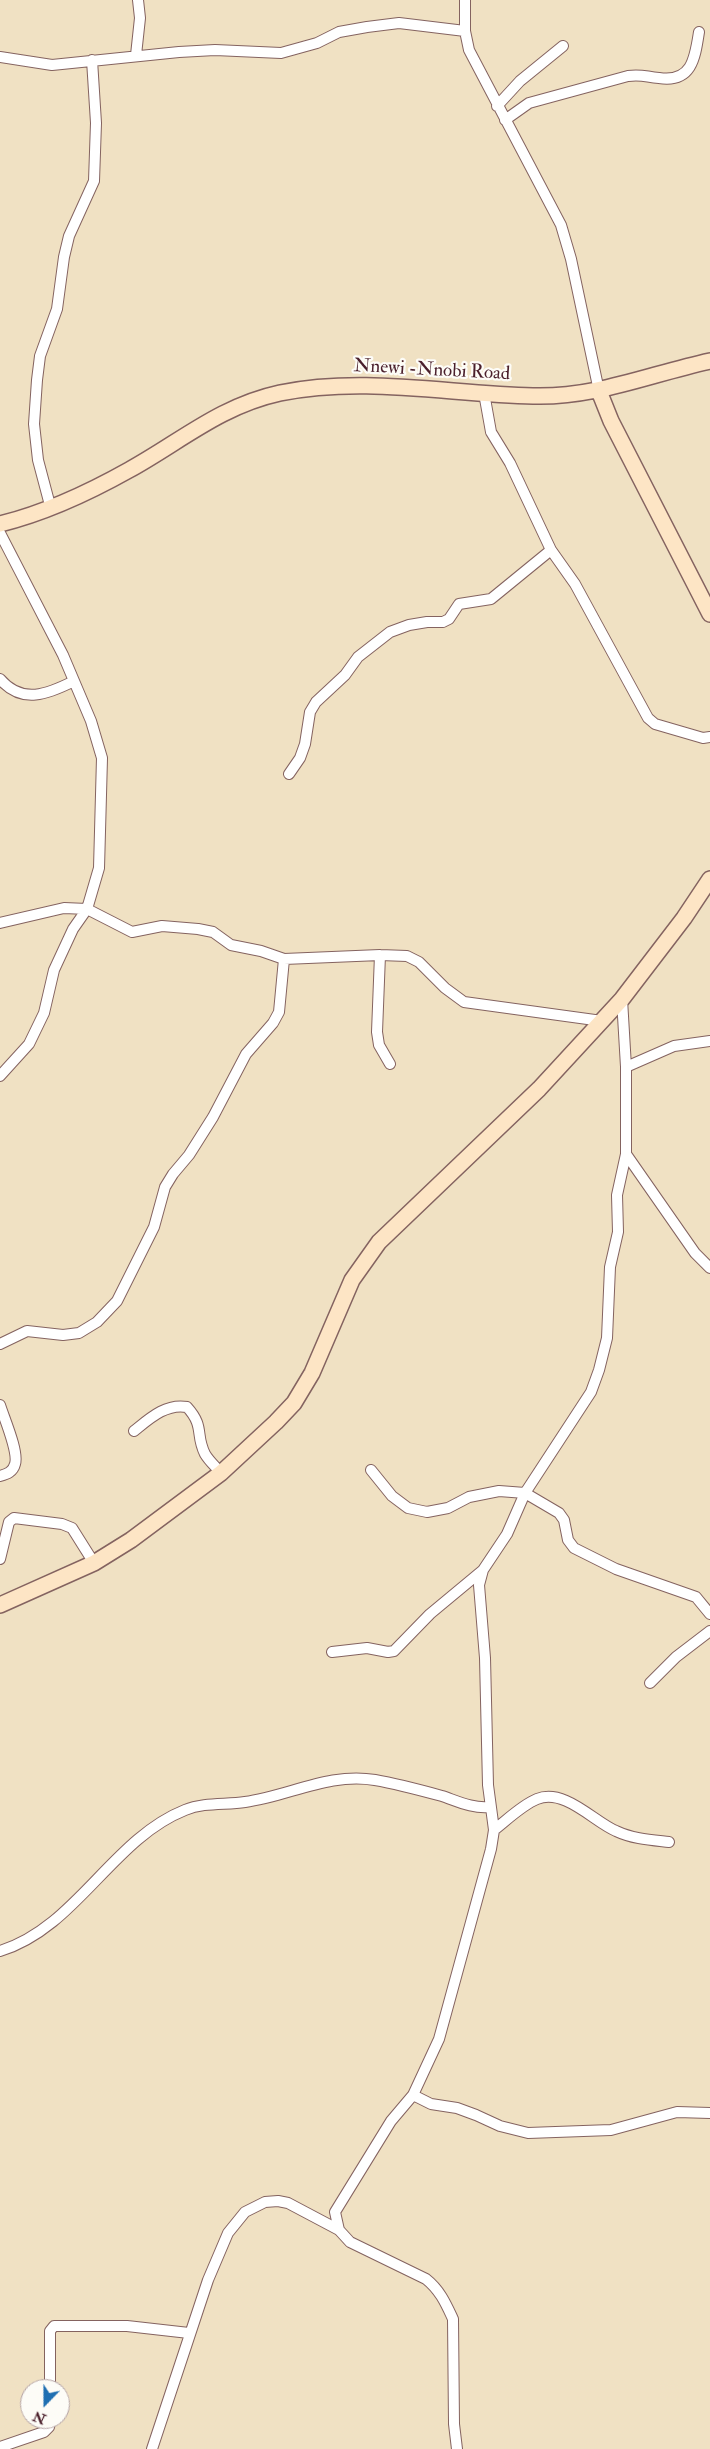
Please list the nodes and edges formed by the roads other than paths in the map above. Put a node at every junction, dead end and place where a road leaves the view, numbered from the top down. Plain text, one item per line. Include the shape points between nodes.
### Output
1 (138, 0) edge
2 (466, 0) edge
3 (465, 31) junction
4 (699, 32) dead end
5 (562, 46) dead end
6 (136, 55) junction
7 (0, 56) edge
8 (92, 60) junction
9 (497, 106) junction
10 (505, 120) junction
11 (710, 361) edge
12 (599, 391) junction
13 (484, 393) junction
14 (51, 509) junction
15 (0, 524) edge
16 (0, 533) edge
17 (551, 550) junction
18 (710, 614) edge
19 (0, 679) edge
20 (74, 681) junction
21 (710, 737) edge
22 (290, 774) dead end
23 (710, 879) edge
24 (87, 908) junction
25 (0, 924) edge
26 (380, 955) junction
27 (284, 959) junction
28 (622, 999) junction
29 (602, 1021) junction
30 (710, 1041) edge
31 (390, 1064) dead end
32 (626, 1067) junction
33 (0, 1076) edge
34 (626, 1154) junction
35 (710, 1268) edge
36 (0, 1344) edge
37 (0, 1405) edge
38 (134, 1432) dead end
39 (371, 1470) dead end
40 (221, 1473) junction
41 (0, 1476) edge
42 (525, 1493) junction
43 (0, 1559) edge
44 (94, 1563) junction
45 (483, 1570) junction
46 (0, 1605) edge
47 (710, 1614) edge
48 (710, 1631) edge
49 (332, 1652) dead end
50 (650, 1683) dead end
51 (490, 1807) junction
52 (494, 1830) junction
53 (669, 1842) dead end
54 (0, 1951) edge
55 (412, 2095) junction
56 (710, 2114) edge
57 (339, 2230) junction
58 (189, 2334) junction
59 (50, 2379) edge
60 (47, 2429) edge
61 (0, 2447) edge
62 (152, 2449) edge
63 (457, 2449) edge

1 - 6 street via 140,18
2 - 3 street
3 - 6 street via 400,23 339,32 317,43 281,53 215,50
3 - 9 street via 469,50
4 - 10 street via 695,58 689,70 680,76 671,80 643,74 628,76 529,103
5 - 9 street via 520,81
6 - 8 street
7 - 8 street via 52,65
8 - 14 street via 96,123 94,181 69,236 57,309 40,356 37,380 34,424 38,460
9 - 10 street
10 - 12 street via 561,225
11 - 12 main road, Nnewi -Nnobi Road
12 - 13 main road, Nnewi -Nnobi Road via 533,396
12 - 18 main road via 611,421
13 - 14 main road, Nnewi -Nnobi Road via 382,385 279,393 198,425 129,470
13 - 17 street via 491,432 510,463
14 - 15 main road, Nnewi -Nnobi Road
16 - 20 street
17 - 21 street via 575,584 648,718 655,724
17 - 22 street via 491,598 459,604 443,622 427,622 390,632 358,657 310,712 305,744
19 - 20 street via 14,692 40,696
20 - 24 street via 102,758 99,868
23 - 28 main road
24 - 25 street via 64,908
24 - 27 street via 132,932 162,926 198,929 213,932 231,944
24 - 33 street via 54,970 44,1012 29,1044
26 - 27 street
26 - 29 street via 407,956 420,962 464,1002
26 - 31 street via 377,1032 379,1045
27 - 36 street via 279,1012 246,1054 189,1155 172,1174 165,1187 154,1228 117,1301 97,1322 79,1333 64,1336 27,1331
28 - 29 main road
28 - 32 street
29 - 40 main road via 539,1090 379,1242 352,1280 312,1373 294,1403
30 - 32 street via 674,1046
32 - 34 street
34 - 35 street via 695,1253
34 - 42 street via 616,1195 618,1232 610,1267 607,1338 600,1370 590,1392
37 - 41 street via 16,1465 10,1473
38 - 40 street via 164,1410 176,1405 187,1407 200,1425 200,1439 206,1456
39 - 42 street via 397,1500 408,1508 427,1512 499,1490
40 - 44 main road via 131,1540
42 - 45 street via 507,1534
42 - 47 street via 559,1513 574,1548 616,1569 696,1598
43 - 44 street via 9,1522 14,1518 25,1518 72,1528
44 - 46 main road
45 - 49 street via 430,1614 394,1651 367,1648
45 - 51 street via 479,1585
48 - 50 street via 676,1657
51 - 52 street
51 - 54 street via 475,1806 402,1785 353,1778 327,1781 245,1802 187,1809 162,1822 117,1859 40,1933
52 - 53 street via 538,1799 547,1797 576,1806 616,1831 636,1838
52 - 55 street via 439,2039
55 - 56 street via 431,2104 457,2108 500,2126 528,2133 611,2130 671,2112
55 - 57 street via 391,2121 335,2212
57 - 58 street via 278,2201 265,2202 246,2212 228,2233
57 - 63 street via 350,2242 426,2280 436,2287 446,2304 454,2319
58 - 59 street via 127,2326 54,2326 50,2331
58 - 62 street
60 - 61 street

